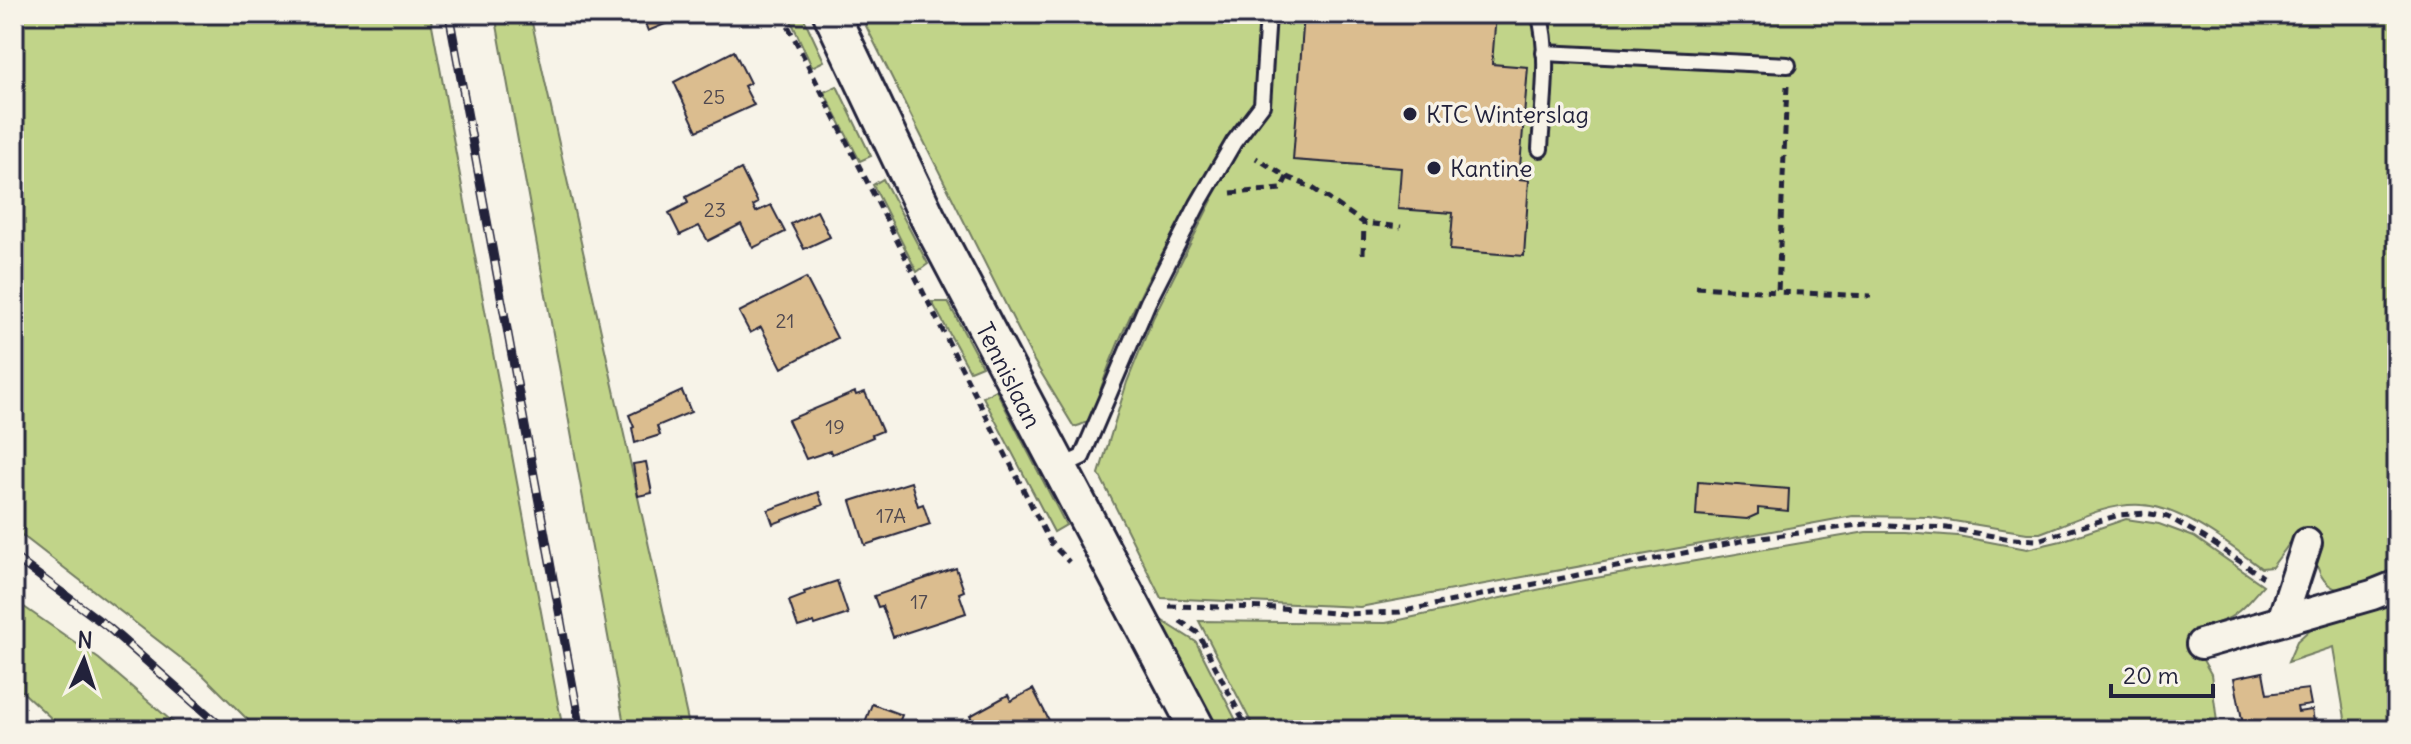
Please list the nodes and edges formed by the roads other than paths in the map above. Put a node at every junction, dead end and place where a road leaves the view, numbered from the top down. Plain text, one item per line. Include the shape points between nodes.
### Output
1 (831, 14) edge
2 (1268, 14) edge
3 (1539, 14) edge
4 (1544, 53) junction
5 (1788, 65) road end
6 (1540, 149) dead end
7 (1058, 468) junction
8 (2307, 543) dead end
9 (2397, 585) edge
10 (2282, 620) junction
11 (2201, 644) dead end
12 (1198, 730) edge

1 - 7 street, Tennislaan via 928,218
2 - 7 lane via 1262,105 1198,204 1148,302 1082,457
3 - 4 lane
4 - 5 lane
4 - 6 lane
7 - 12 street, Tennislaan
8 - 10 street
9 - 10 street
10 - 11 street

